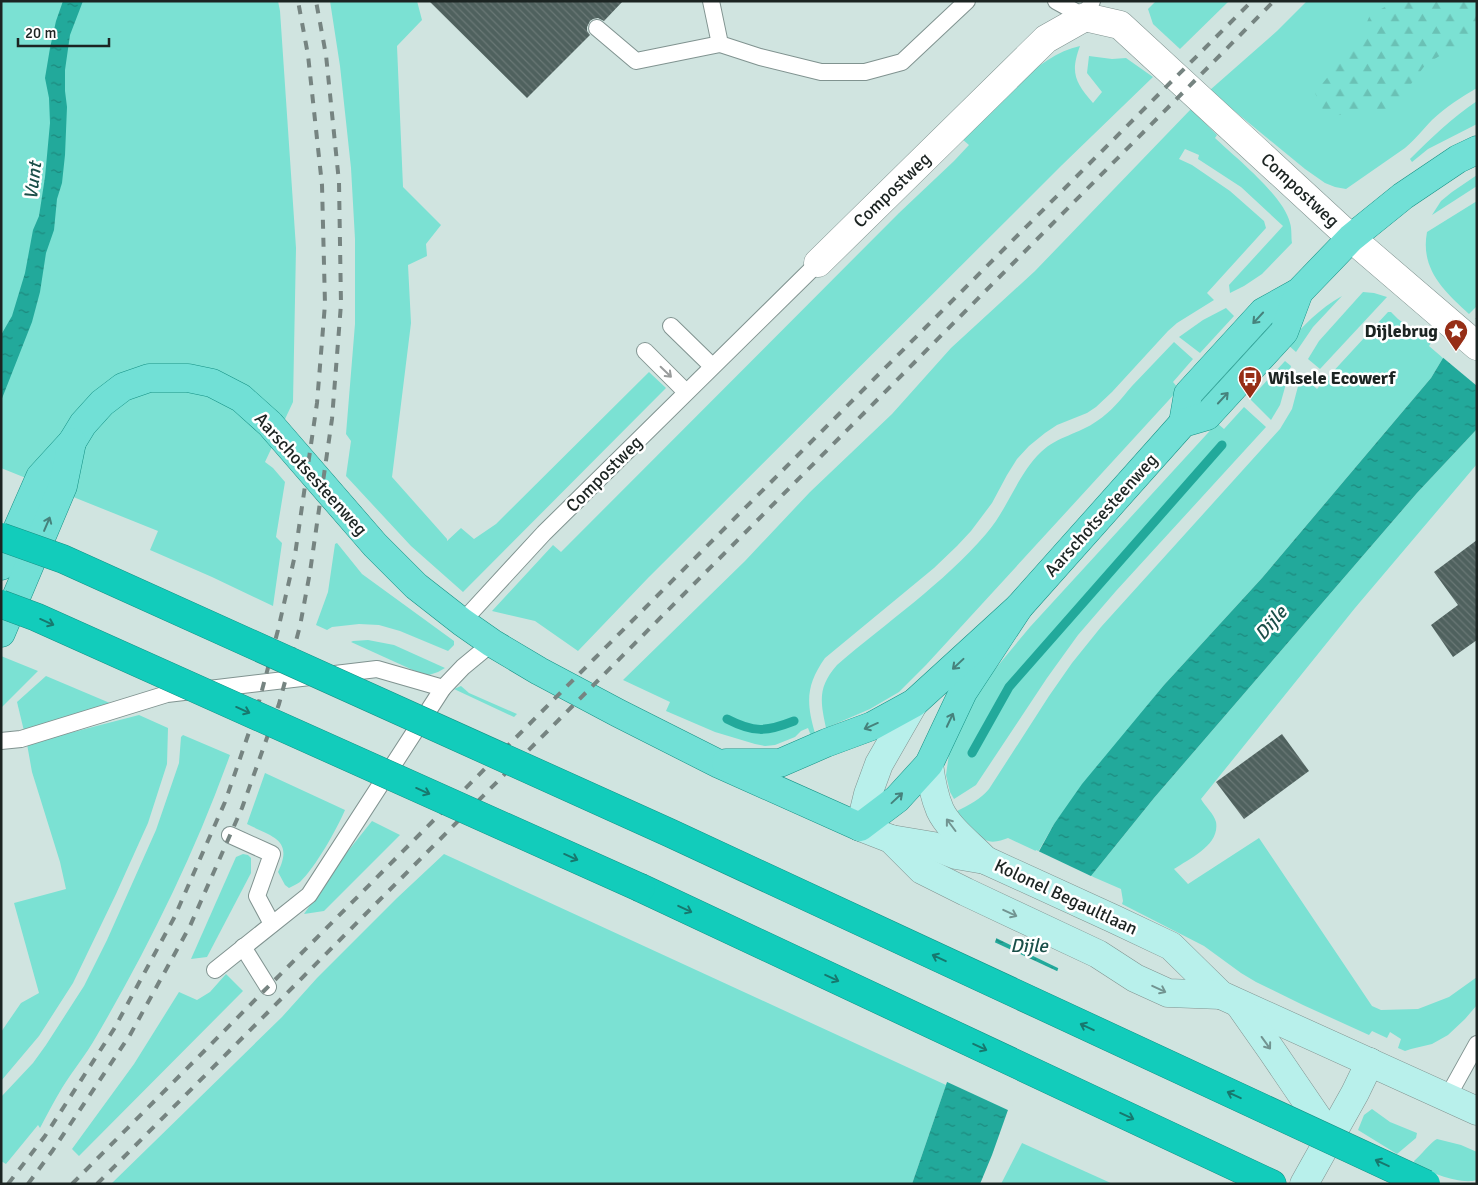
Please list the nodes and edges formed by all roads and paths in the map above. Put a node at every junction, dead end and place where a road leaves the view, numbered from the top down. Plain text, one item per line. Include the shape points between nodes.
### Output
1 (711, 1) edge
2 (967, 1) edge
3 (1056, 1) edge
4 (1089, 9) edge
5 (597, 28) dead end
6 (720, 44) junction
7 (1477, 150) edge
8 (1351, 238) junction
9 (818, 263) joint
10 (671, 326) dead end
11 (1477, 346) edge
12 (645, 351) dead end
13 (712, 366) junction
14 (686, 392) junction
15 (72, 442) junction
16 (1, 537) edge
17 (1, 566) edge
18 (1, 604) edge
19 (1019, 607) junction
20 (462, 622) junction
21 (1, 633) edge
22 (492, 643) junction
23 (442, 688) junction
24 (914, 703) junction
25 (1, 741) edge
26 (719, 764) junction
27 (929, 764) junction
28 (860, 827) junction
29 (230, 835) dead end
30 (891, 839) junction
31 (985, 860) junction
32 (272, 924) junction
33 (243, 947) junction
34 (215, 970) dead end
35 (268, 987) dead end
36 (1229, 999) junction
37 (1477, 1044) edge
38 (1370, 1062) junction
39 (1447, 1098) junction
40 (1477, 1111) edge
41 (1325, 1146) junction
42 (1272, 1184) edge
43 (1304, 1184) edge
44 (1426, 1184) edge

1 - 6 lane
2 - 6 lane via 902,62 865,72 821,72
3 - 4 lane
4 - 8 street, Compostweg via 1120,25
4 - 9 street, Compostweg via 1046,39
5 - 6 lane via 636,61
7 - 8 main road, Aarschotsesteenweg via 1403,196
8 - 11 street
8 - 19 main road, Aarschotsesteenweg via 1299,292 1263,312 1188,394 1183,423
9 - 13 lane, Compostweg
10 - 13 lane
12 -> 14 lane
13 - 14 lane, Compostweg
14 - 20 lane, Compostweg via 544,533
15 - 17 main road, Aarschotsesteenweg via 40,476
15 - 20 main road, Aarschotsesteenweg via 102,403 123,387 149,378 188,378 212,383 241,398 270,424 375,546 416,586
21 -> 15 main road, Aarschotsesteenweg via 63,486
44 -> 16 highway, bridge via 670,833 62,559
18 -> 42 highway, bridge via 632,884
19 -> 24 main road, Aarschotsesteenweg
27 -> 19 main road, Aarschotsesteenweg via 963,692
20 - 22 main road, Aarschotsesteenweg
22 - 23 lane
22 - 26 main road, Aarschotsesteenweg via 539,671
23 - 25 lane via 377,669 167,694 21,739
23 - 32 lane via 309,894
24 -> 26 main road, Aarschotsesteenweg via 872,726 780,763
24 - 28 street, Aarschotsesteenweg via 879,764
26 - 28 main road, Aarschotsesteenweg
28 -> 27 main road, Aarschotsesteenweg via 897,799
31 -> 27 street via 955,831 941,812
28 - 30 street, Kolonel Begaultlaan
29 - 32 lane via 272,854 257,896
30 - 31 street, Kolonel Begaultlaan
30 -> 36 street, Kolonel Begaultlaan via 922,870 1098,954 1135,978 1168,993
31 - 36 street, Kolonel Begaultlaan via 1171,946
32 - 33 lane
33 - 34 lane
33 - 35 lane
36 - 38 street, Kolonel Begaultlaan
36 -> 41 street via 1272,1051 1317,1117
37 - 39 lane
38 - 39 street, Kolonel Begaultlaan
38 - 41 street
39 - 40 street, Kolonel Begaultlaan
41 - 43 street

